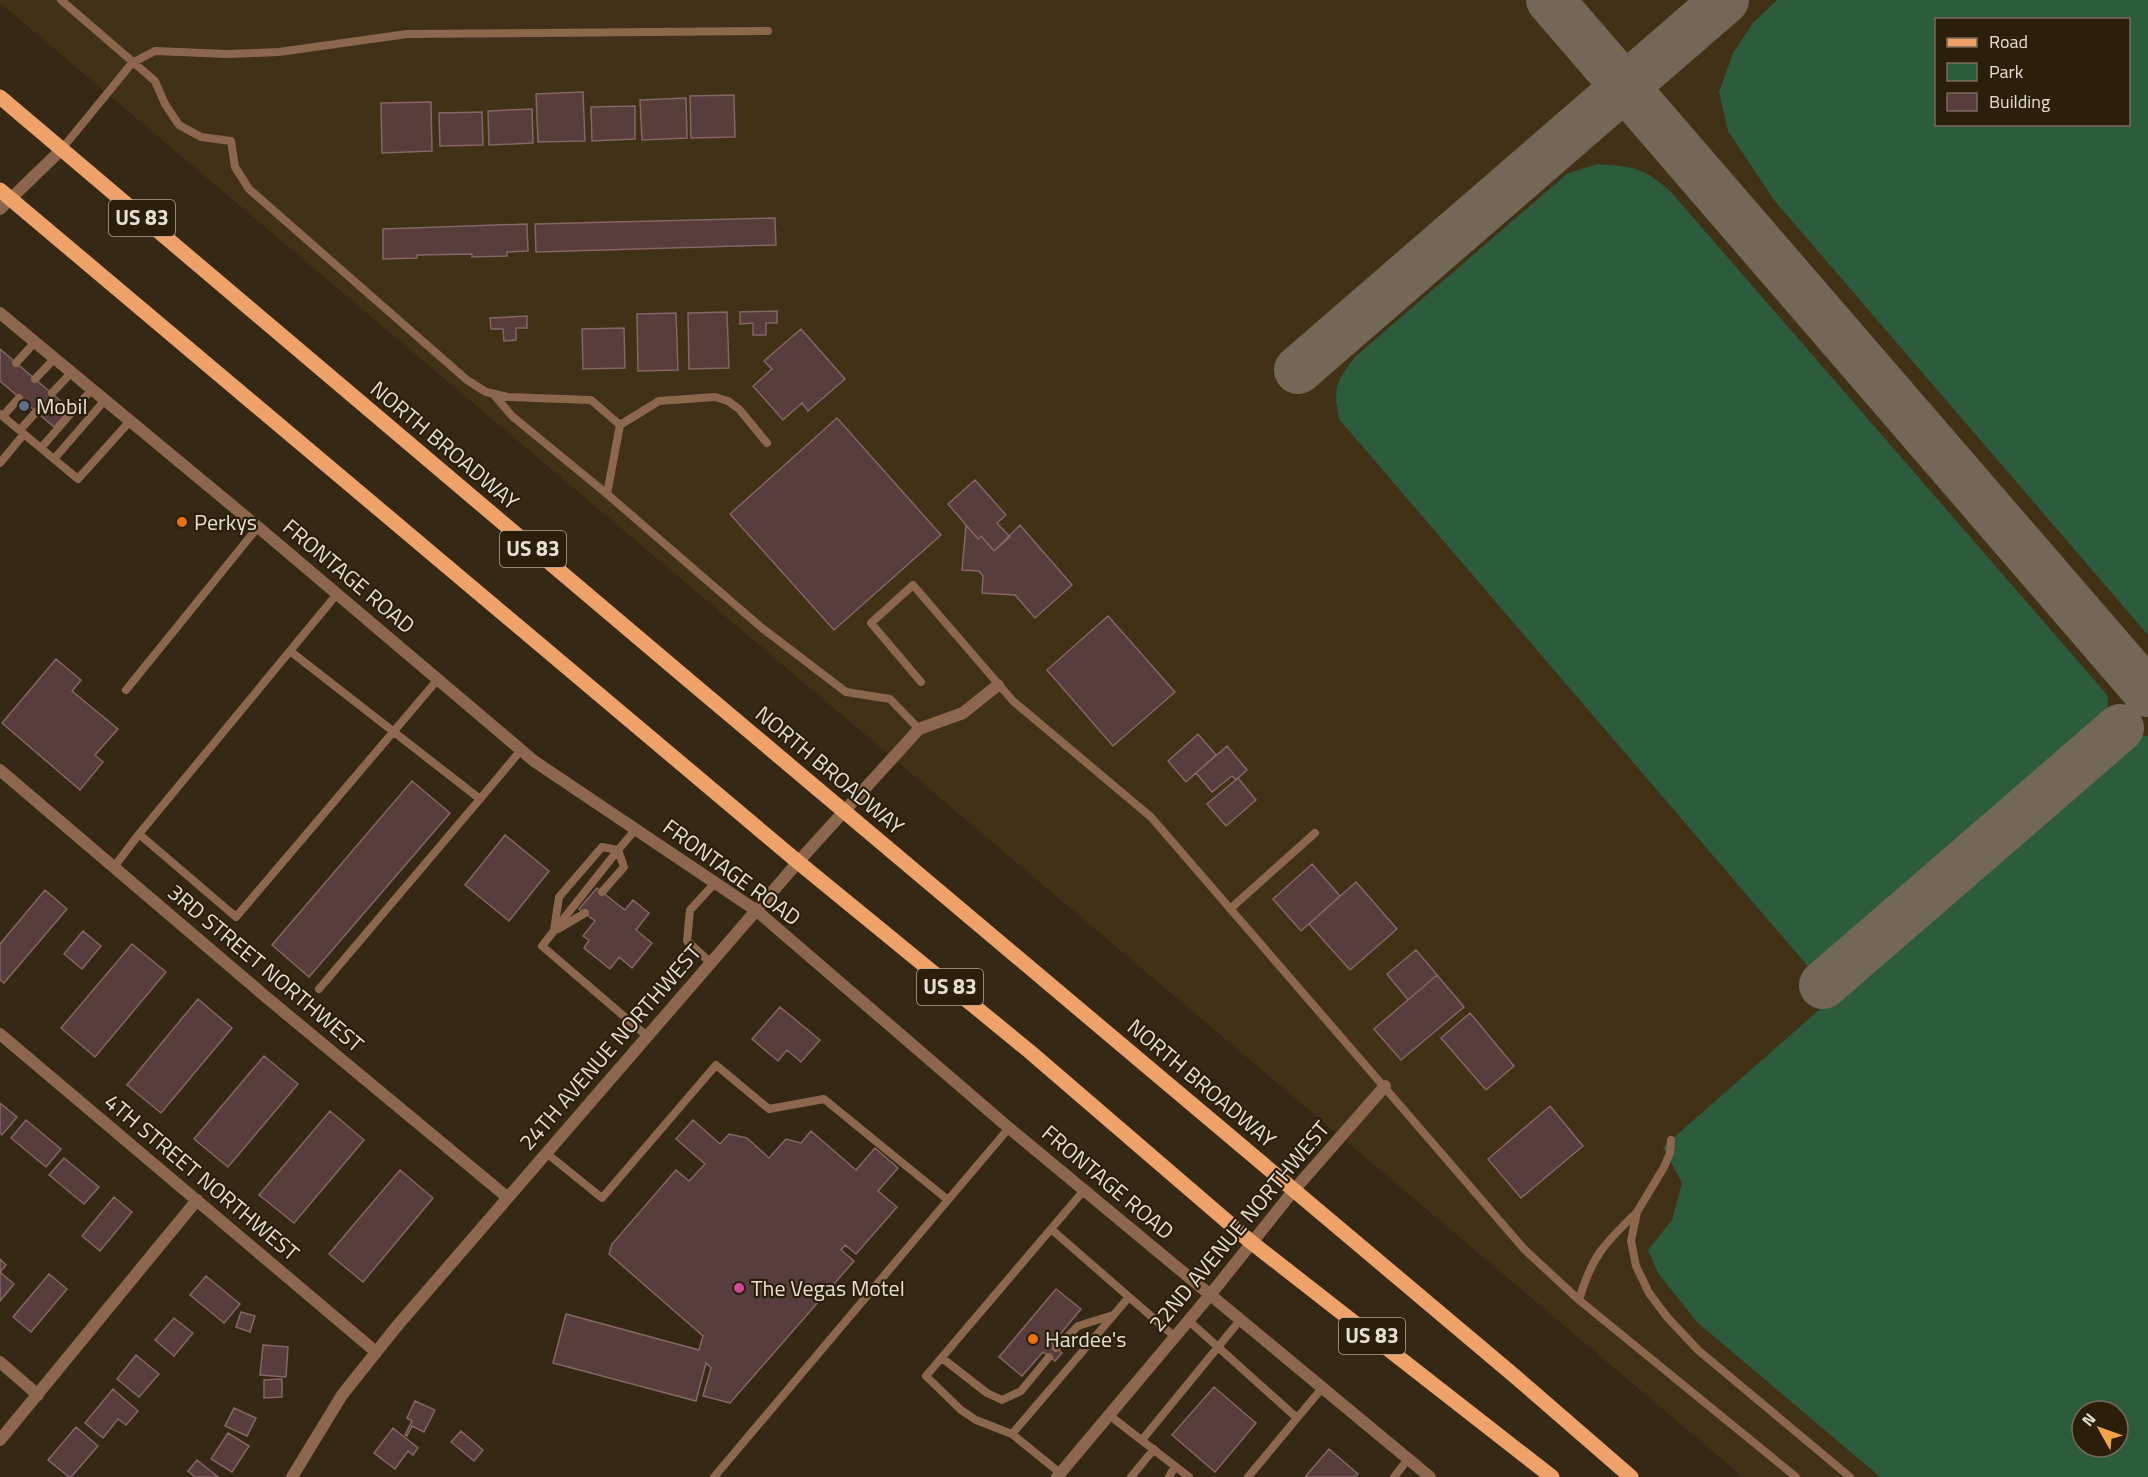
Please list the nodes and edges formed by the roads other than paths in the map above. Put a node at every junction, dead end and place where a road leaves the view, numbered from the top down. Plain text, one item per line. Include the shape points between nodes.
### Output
1 (61, 0) edge
2 (768, 31) dead end
3 (132, 63) junction
4 (0, 97) edge
5 (62, 150) junction
6 (3, 199) edge
7 (0, 313) edge
8 (35, 342) junction
9 (55, 358) junction
10 (16, 363) dead end
11 (72, 372) junction
12 (35, 379) dead end
13 (92, 389) junction
14 (52, 393) dead end
15 (493, 394) junction
16 (19, 398) dead end
17 (105, 400) junction
18 (36, 412) dead end
19 (1, 415) edge
20 (130, 421) junction
21 (620, 425) junction
22 (22, 432) junction
23 (767, 443) dead end
24 (41, 448) junction
25 (54, 459) junction
26 (0, 463) edge
27 (607, 494) junction
28 (258, 526) junction
29 (337, 594) junction
30 (290, 651) junction
31 (439, 678) junction
32 (921, 682) dead end
33 (998, 685) junction
34 (126, 690) dead end
35 (919, 729) junction
36 (393, 732) junction
37 (521, 750) junction
38 (0, 770) edge
39 (480, 799) junction
40 (844, 811) junction
41 (636, 829) junction
42 (1315, 832) dead end
43 (139, 834) junction
44 (618, 850) junction
45 (798, 862) junction
46 (114, 867) junction
47 (715, 883) junction
48 (602, 892) dead end
49 (1230, 909) junction
50 (757, 910) junction
51 (585, 913) dead end
52 (554, 931) junction
53 (711, 963) junction
54 (319, 989) dead end
55 (0, 1034) edge
56 (647, 1036) junction
57 (1385, 1086) junction
58 (1009, 1128) junction
59 (1671, 1140) dead end
60 (545, 1152) junction
61 (1085, 1189) junction
62 (1294, 1190) junction
63 (507, 1197) junction
64 (196, 1200) junction
65 (948, 1200) junction
66 (1637, 1212) junction
67 (1051, 1229) junction
68 (1251, 1242) junction
69 (1210, 1294) junction
70 (1129, 1297) junction
71 (1579, 1300) junction
72 (1113, 1315) junction
73 (1241, 1319) junction
74 (1189, 1321) junction
75 (1175, 1337) junction
76 (1218, 1347) junction
77 (1056, 1348) dead end
78 (376, 1352) junction
79 (1049, 1357) dead end
80 (942, 1358) junction
81 (0, 1362) edge
82 (1323, 1387) junction
83 (38, 1395) junction
84 (1109, 1415) junction
85 (1297, 1418) junction
86 (1012, 1434) junction
87 (0, 1440) edge
88 (1142, 1440) junction
89 (1154, 1449) junction
90 (1409, 1458) junction
91 (1175, 1466) junction
92 (1059, 1475) edge
93 (292, 1477) edge
94 (714, 1477) edge
95 (1131, 1477) edge
96 (1169, 1477) edge
97 (1189, 1477) edge
98 (1248, 1477) edge
99 (1395, 1477) edge
100 (1430, 1477) edge
101 (1552, 1477) edge
102 (1631, 1477) edge
103 (1796, 1477) edge
104 (1850, 1477) edge

1 - 3 lane
2 - 3 lane via 407,34 279,52 155,51
3 - 5 lane
3 - 15 lane via 155,81 179,125 201,137 231,141 235,167 263,204 467,380
4 - 5 main road, NORTH BROADWAY / US 83
5 - 6 street
5 - 40 main road, NORTH BROADWAY / US 83
6 - 45 main road, US 83
7 - 8 street, FRONTAGE ROAD
8 - 9 street, FRONTAGE ROAD
8 - 10 lane
9 - 11 street, FRONTAGE ROAD
9 - 12 lane
11 - 13 street, FRONTAGE ROAD
11 - 14 lane
13 - 17 street, FRONTAGE ROAD
13 - 24 lane
15 - 21 lane via 591,400
15 - 27 lane via 512,416
16 - 19 lane
17 - 20 street, FRONTAGE ROAD
17 - 25 lane
18 - 22 lane
19 - 22 lane
20 - 25 lane via 78,479
20 - 28 street, FRONTAGE ROAD
21 - 23 lane via 659,401 715,397 739,409
21 - 27 lane
22 - 24 lane
22 - 26 lane
24 - 25 lane
27 - 35 lane via 762,628 846,692 890,699
28 - 29 street, FRONTAGE ROAD
28 - 34 lane
29 - 30 lane
29 - 31 street, FRONTAGE ROAD
30 - 36 lane
30 - 43 lane
31 - 36 lane
31 - 37 street, FRONTAGE ROAD
32 - 33 lane via 871,623 913,585
33 - 35 street, 24TH AVENUE NORTHWEST via 963,713
33 - 49 lane via 1151,817
35 - 40 street, 24TH AVENUE NORTHWEST
36 - 39 lane
36 - 43 lane via 236,916
37 - 39 lane
37 - 41 street, FRONTAGE ROAD
38 - 46 street, 3RD STREET NORTHWEST
39 - 54 lane
40 - 45 street, 24TH AVENUE NORTHWEST
40 - 62 main road, NORTH BROADWAY / US 83
41 - 44 lane
41 - 47 street, FRONTAGE ROAD
42 - 49 lane
43 - 46 lane
44 - 48 lane via 624,867
44 - 52 lane
44 - 52 lane via 603,847 559,897
45 - 50 street, 24TH AVENUE NORTHWEST
45 - 68 main road, US 83 via 1029,1051
46 - 63 street, 3RD STREET NORTHWEST
47 - 50 street, FRONTAGE ROAD
47 - 53 lane via 690,910 687,941
49 - 57 lane
50 - 53 street, 24TH AVENUE NORTHWEST
50 - 58 street, FRONTAGE ROAD
51 - 52 lane
52 - 56 lane via 542,946
53 - 56 street, 24TH AVENUE NORTHWEST
55 - 64 street, 4TH STREET NORTHWEST
56 - 60 street, 24TH AVENUE NORTHWEST
57 - 62 street, 22ND AVENUE NORTHWEST
57 - 71 lane via 1524,1249
58 - 61 street, FRONTAGE ROAD
58 - 65 lane
59 - 66 lane via 1671,1153
60 - 63 street, 24TH AVENUE NORTHWEST
60 - 65 lane via 603,1198 716,1065 769,1109 824,1099
61 - 67 lane
61 - 69 street, FRONTAGE ROAD
62 - 68 street, 22ND AVENUE NORTHWEST
62 - 102 main road, NORTH BROADWAY / US 83
63 - 78 street, 24TH AVENUE NORTHWEST
64 - 78 street, 4TH STREET NORTHWEST
64 - 83 street
65 - 94 lane
66 - 71 lane via 1604,1245 1587,1274
66 - 104 lane via 1631,1241 1636,1266 1667,1317 1698,1350
67 - 70 lane
67 - 80 lane
68 - 69 street, 22ND AVENUE NORTHWEST
68 - 101 main road, US 83
69 - 73 street, FRONTAGE ROAD
69 - 74 street, 22ND AVENUE NORTHWEST
70 - 72 lane
70 - 75 lane
71 - 103 lane
72 - 77 lane via 1078,1326
72 - 86 lane
73 - 76 lane
73 - 82 street, FRONTAGE ROAD
74 - 75 street, 22ND AVENUE NORTHWEST
74 - 76 lane
75 - 84 street, 22ND AVENUE NORTHWEST
76 - 85 lane
76 - 88 lane
78 - 93 street, 24TH AVENUE NORTHWEST via 342,1395
79 - 80 lane via 1021,1391 1002,1400 987,1394
80 - 86 lane via 926,1376 961,1410
81 - 83 street
82 - 85 lane
82 - 90 street, FRONTAGE ROAD
83 - 87 street
84 - 88 lane
84 - 92 street, 22ND AVENUE NORTHWEST
85 - 98 lane
86 - 92 lane
88 - 89 lane
89 - 91 lane
89 - 95 lane
90 - 99 lane
90 - 100 street, FRONTAGE ROAD
91 - 96 lane
91 - 97 lane

